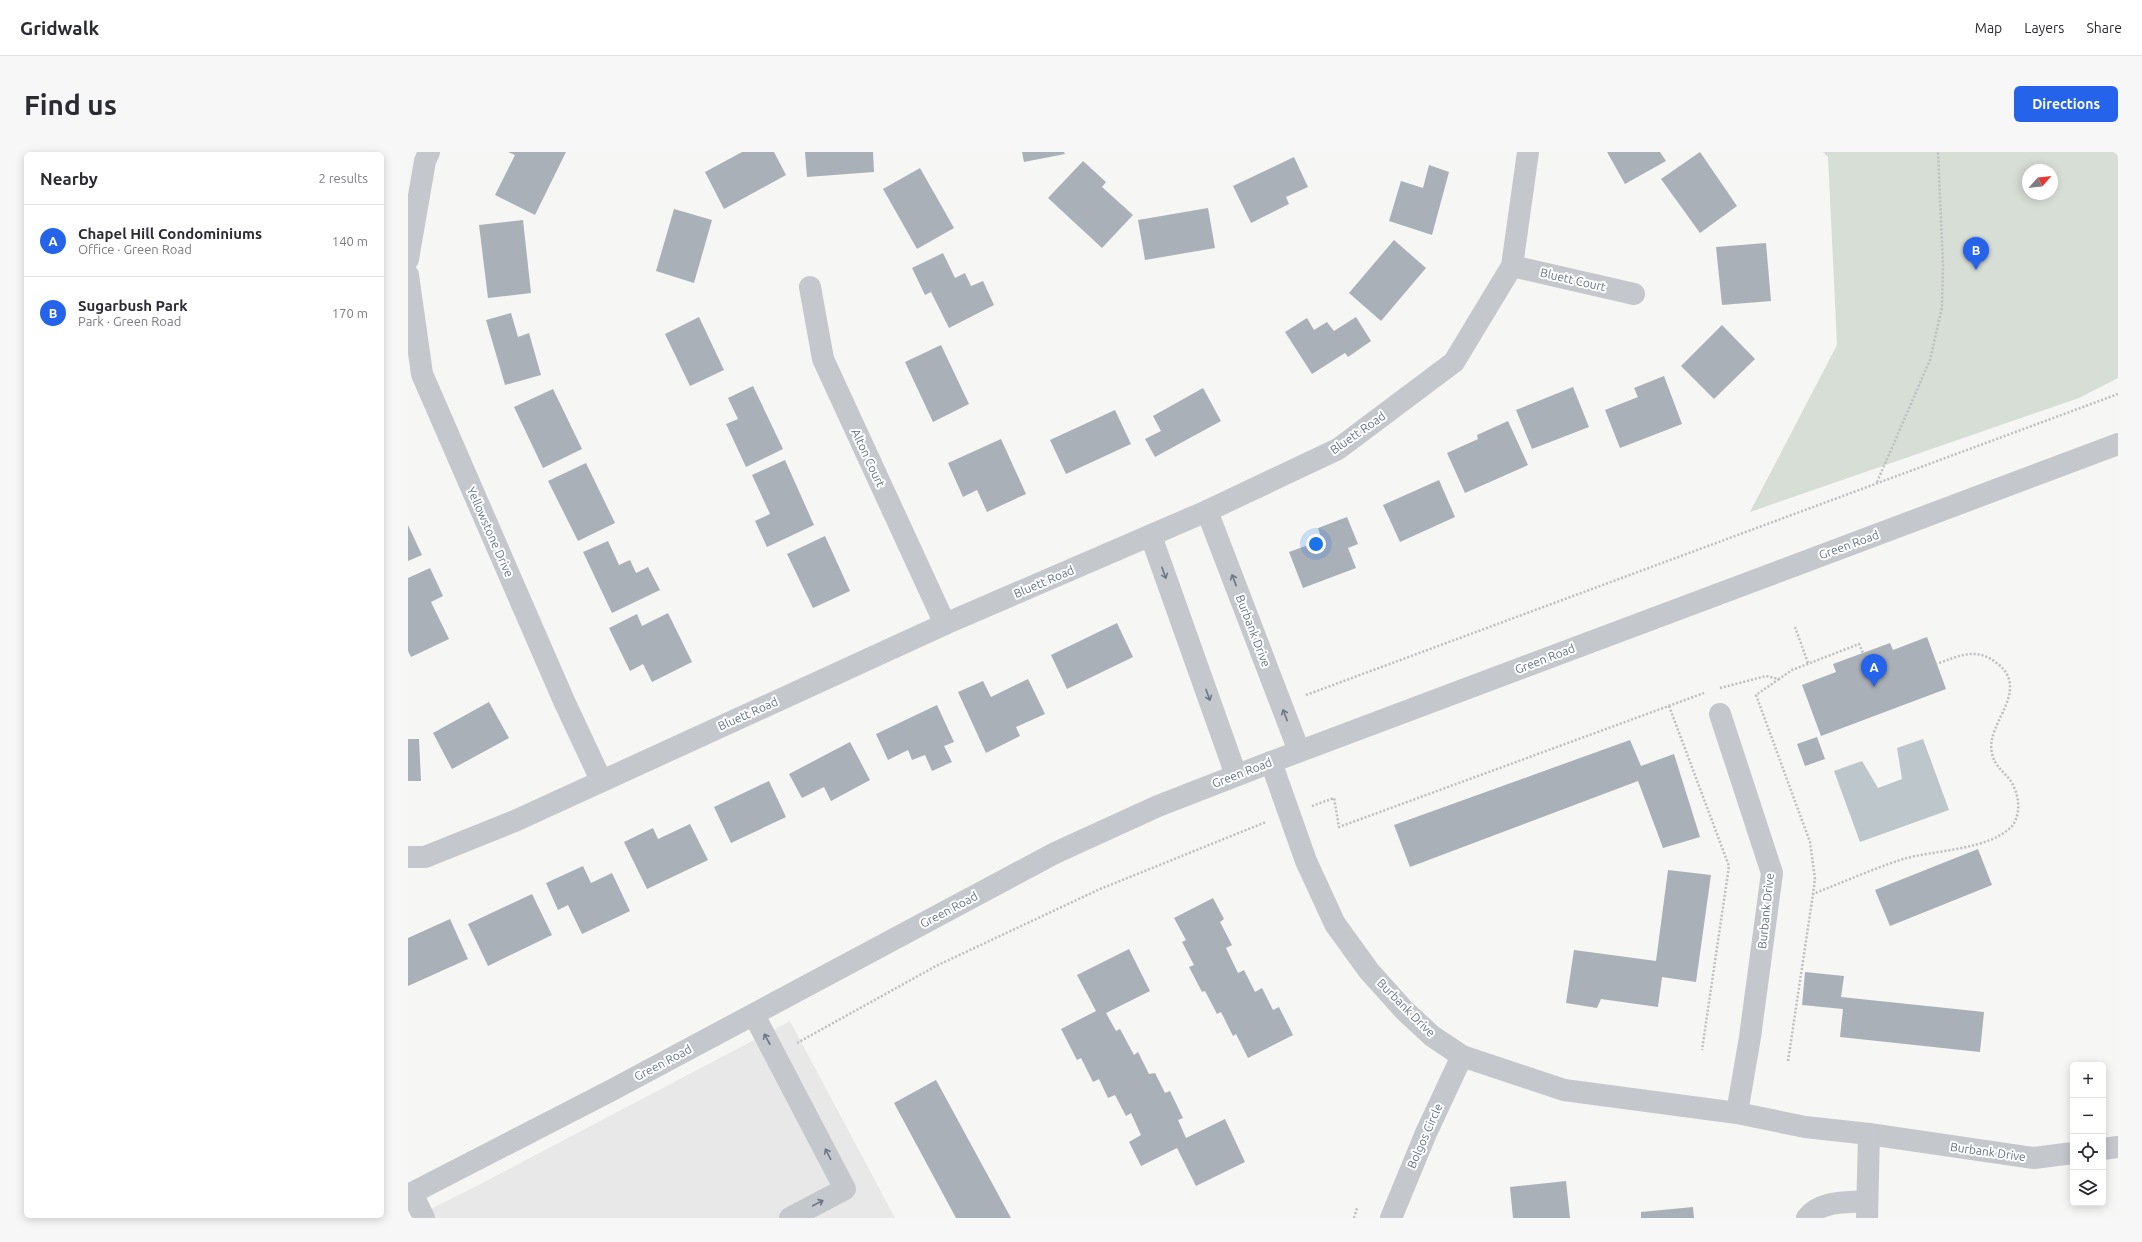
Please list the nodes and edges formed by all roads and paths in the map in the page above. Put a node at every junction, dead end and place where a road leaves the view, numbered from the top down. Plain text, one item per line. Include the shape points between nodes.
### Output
1 (429, 152) edge
2 (1528, 152) edge
3 (1938, 152) edge
4 (408, 259) edge
5 (1512, 266) junction
6 (408, 275) edge
7 (810, 287) dead end
8 (1634, 294) dead end
9 (2118, 394) edge
10 (2118, 444) edge
11 (1877, 482) junction
12 (1207, 512) junction
13 (1151, 536) junction
14 (945, 624) junction
15 (1795, 627) dead end
16 (1863, 653) dead end
17 (1808, 664) junction
18 (1936, 664) dead end
19 (1779, 679) junction
20 (1715, 690) dead end
21 (1708, 692) dead end
22 (1306, 695) dead end
23 (1669, 706) junction
24 (1720, 714) dead end
25 (1299, 751) junction
26 (1271, 762) junction
27 (1236, 775) junction
28 (601, 780) junction
29 (1312, 806) dead end
30 (1267, 822) dead end
31 (408, 857) edge
32 (1813, 894) junction
33 (754, 1015) junction
34 (793, 1045) dead end
35 (1702, 1050) dead end
36 (1462, 1056) junction
37 (1788, 1062) dead end
38 (1737, 1113) junction
39 (1869, 1134) junction
40 (2118, 1147) edge
41 (2106, 1149) edge
42 (2070, 1153) edge
43 (410, 1194) edge
44 (1357, 1208) dead end
45 (1867, 1209) edge
46 (424, 1218) edge
47 (790, 1218) edge
48 (1354, 1218) edge
49 (1391, 1218) edge
50 (1807, 1218) edge

1 - 4 street via 425,161
2 - 5 street, Bluett Road
3 - 11 path via 1943,265 1942,307 1930,360
5 - 8 street, Bluett Court
5 - 12 street, Bluett Road via 1454,362 1338,449
6 - 28 street, Yellowstone Drive via 422,374
7 - 14 street, Alton Court via 823,359
9 - 11 path
10 - 25 street, Green Road
11 - 22 path
12 - 13 street, Bluett Road
25 -> 12 street, Burbank Drive
13 - 14 street, Bluett Road
13 -> 27 street
14 - 28 street, Bluett Road
15 - 17 path
16 - 17 path via 1859,644
17 - 19 path via 1792,670
18 - 32 path via 1967,654 1981,654 2003,668 2008,678 2010,692 2007,707 1993,733 1990,746 1996,764 2011,781 2015,791 2018,808 2013,824 2007,831 1989,840 1903,860
19 - 20 path via 1766,676
19 - 32 path via 1756,695 1810,842 1815,879
21 - 23 path
23 - 29 path via 1339,827 1334,798
23 - 35 path via 1729,866
24 - 38 street, Burbank Drive via 1772,873
25 - 26 street, Green Road
26 - 27 street, Green Road
26 - 36 street, Burbank Drive via 1306,860 1335,924 1369,971 1404,1010 1432,1036
27 - 33 street, Green Road via 1158,806 1055,853
28 - 31 street, Bluett Road via 517,820 424,857
30 - 34 path via 1079,899 936,966
32 - 37 path
33 - 43 street, Green Road
47 -> 33 street via 845,1189
36 - 38 street, Burbank Drive via 1564,1090
36 - 49 street, Bolgos Circle via 1426,1133
38 - 39 street, Burbank Drive via 1805,1127
39 - 42 street, Burbank Drive via 2034,1158
39 - 45 street
40 - 41 street
43 - 46 street
44 - 48 path
45 - 50 street via 1828,1204 1813,1210

